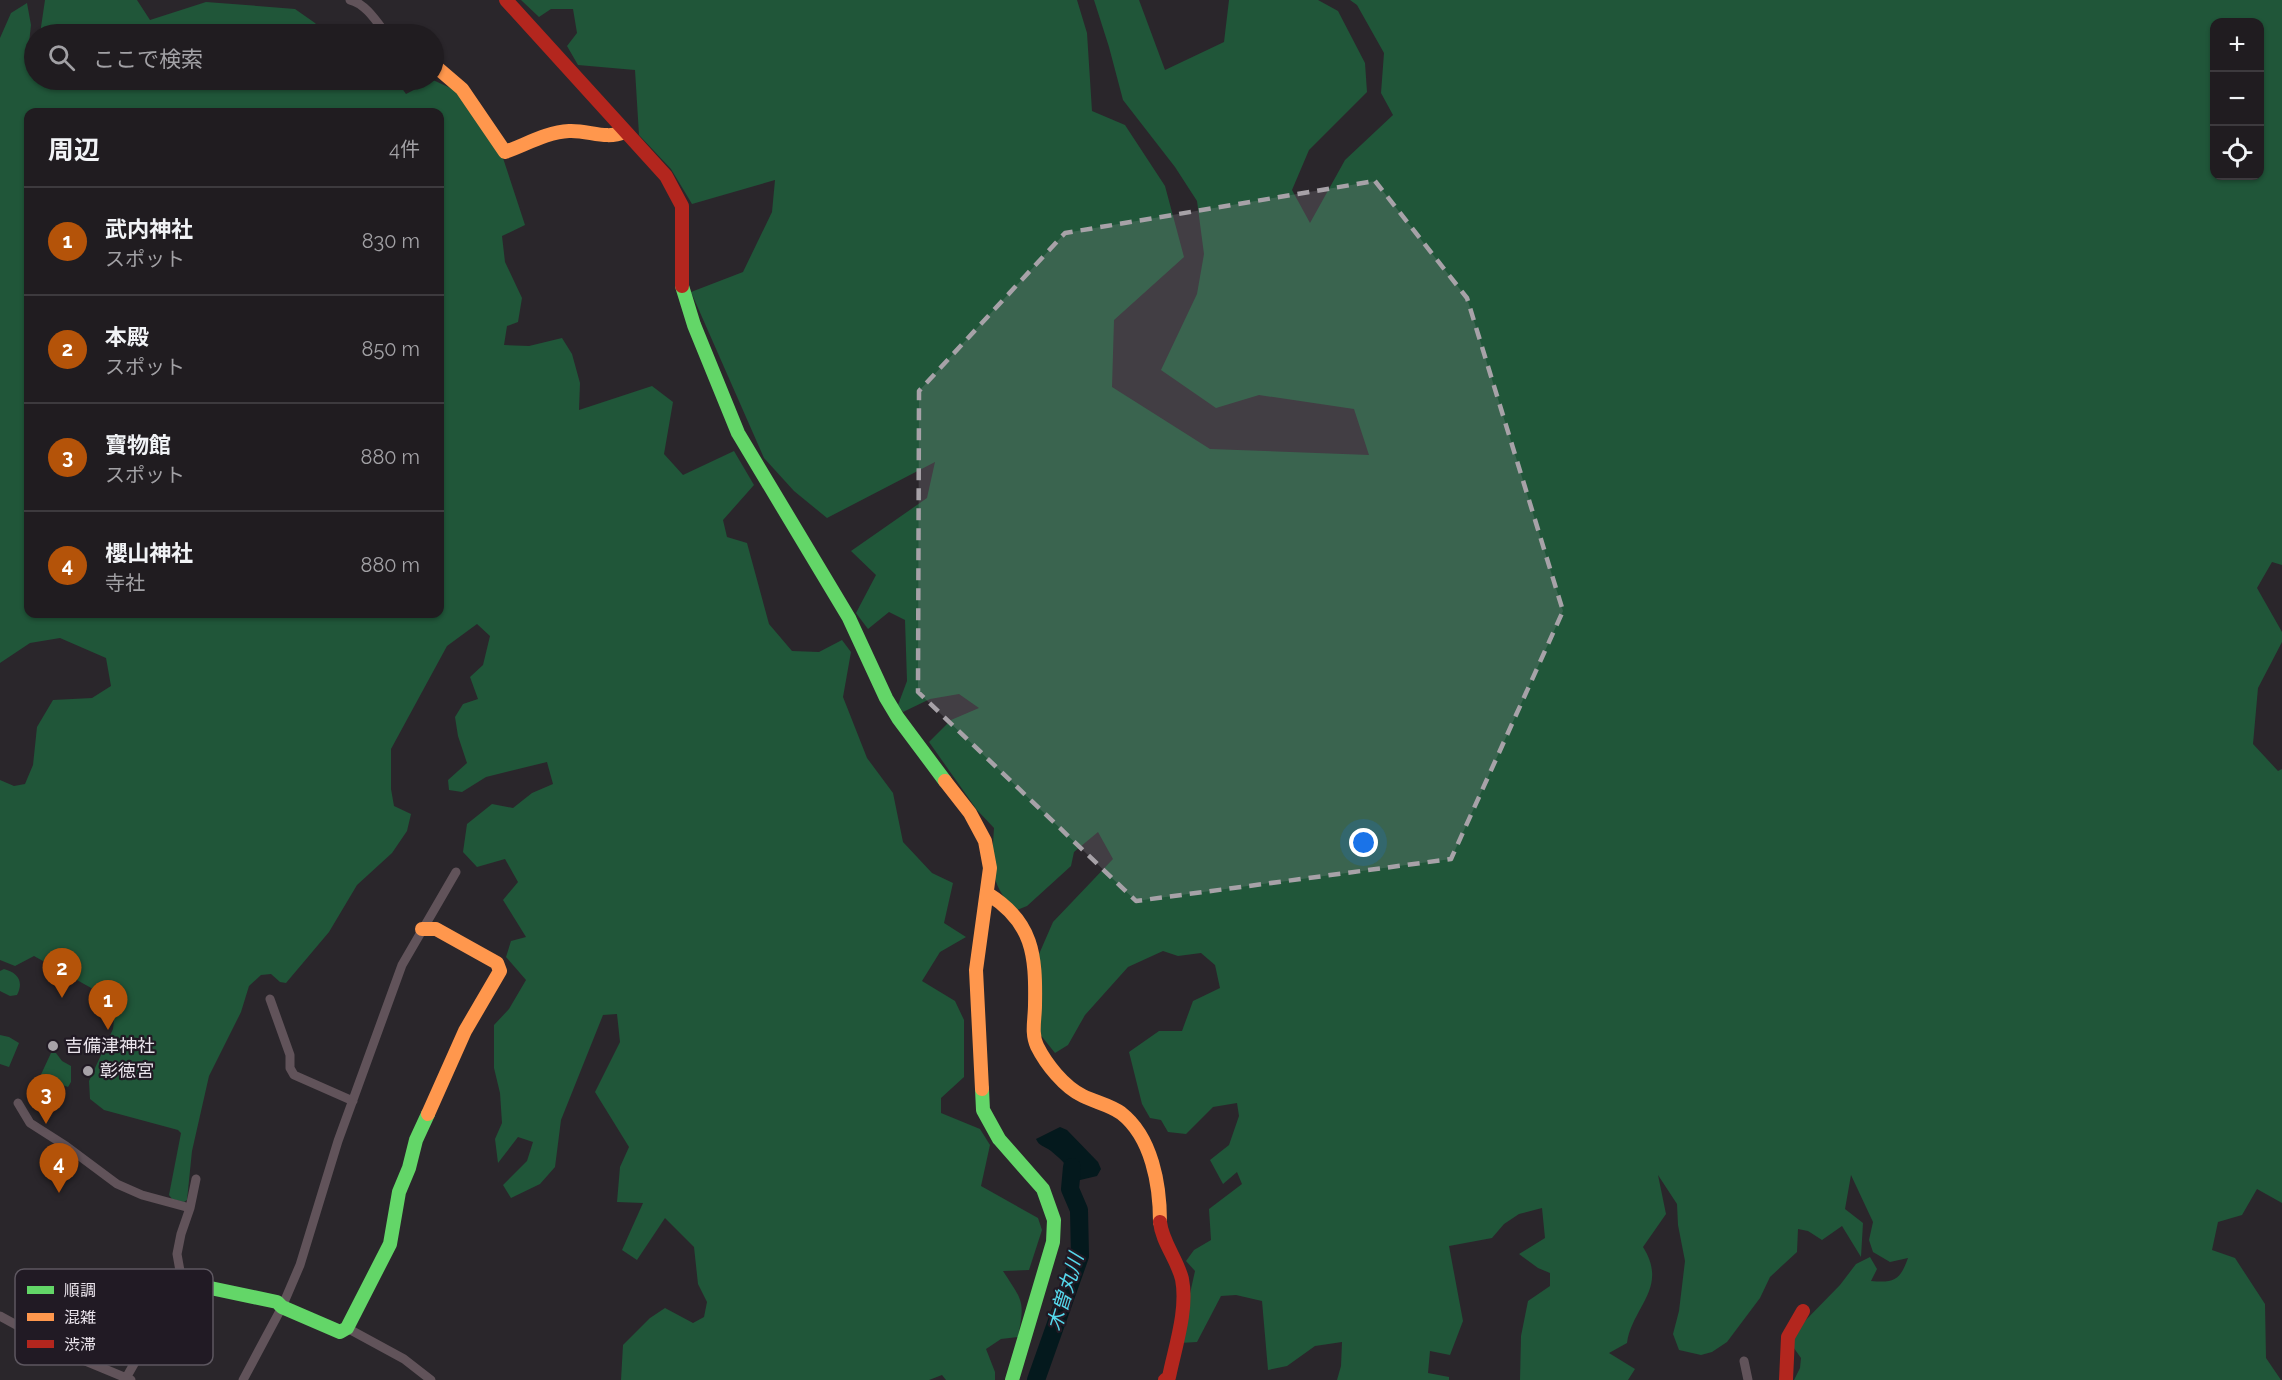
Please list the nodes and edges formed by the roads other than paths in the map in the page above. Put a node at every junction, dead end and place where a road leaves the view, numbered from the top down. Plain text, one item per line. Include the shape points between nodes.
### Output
1 (350, 0) edge
2 (506, 0) edge
3 (378, 24) edge
4 (444, 74) edge
5 (625, 132) junction
6 (456, 872) dead end
7 (988, 894) junction
8 (422, 929) junction
9 (270, 999) dead end
10 (352, 1101) junction
11 (18, 1103) dead end
12 (196, 1179) dead end
13 (190, 1208) junction
14 (178, 1269) edge
15 (213, 1289) edge
16 (282, 1307) junction
17 (1803, 1311) dead end
18 (0, 1316) edge
19 (15, 1324) edge
20 (347, 1328) junction
21 (1744, 1361) dead end
22 (95, 1365) edge
23 (136, 1365) edge
24 (129, 1379) edge
25 (1169, 1379) edge
26 (243, 1380) edge
27 (431, 1380) edge
28 (1012, 1380) edge
29 (1748, 1380) edge
30 (1786, 1380) edge

1 - 3 street via 356,1
2 - 5 street
4 - 5 street via 462,90 505,152 568,130 600,136
5 - 7 street via 666,176 682,206 682,285 738,434 849,618 898,718 985,841 990,868
6 - 8 street
7 - 25 street via 1020,921 1030,949 1033,1029 1042,1054 1073,1090 1124,1116 1148,1152 1156,1176 1161,1231 1176,1258 1182,1280
7 - 28 street via 976,970 982,1110 999,1139 1043,1189 1054,1220 1048,1262
8 - 10 street via 402,965
8 - 20 street via 436,929 496,963 500,971 465,1031 416,1140 399,1192 390,1244
9 - 10 street via 291,1055 294,1075
10 - 16 street via 300,1265
11 - 13 street via 30,1123 117,1184
12 - 13 street
13 - 14 street via 177,1254
15 - 16 street via 277,1302
16 - 20 street via 340,1332
16 - 26 street
17 - 30 street via 1786,1343
18 - 19 street
20 - 27 street via 404,1359
21 - 29 street
22 - 24 street
23 - 24 street

